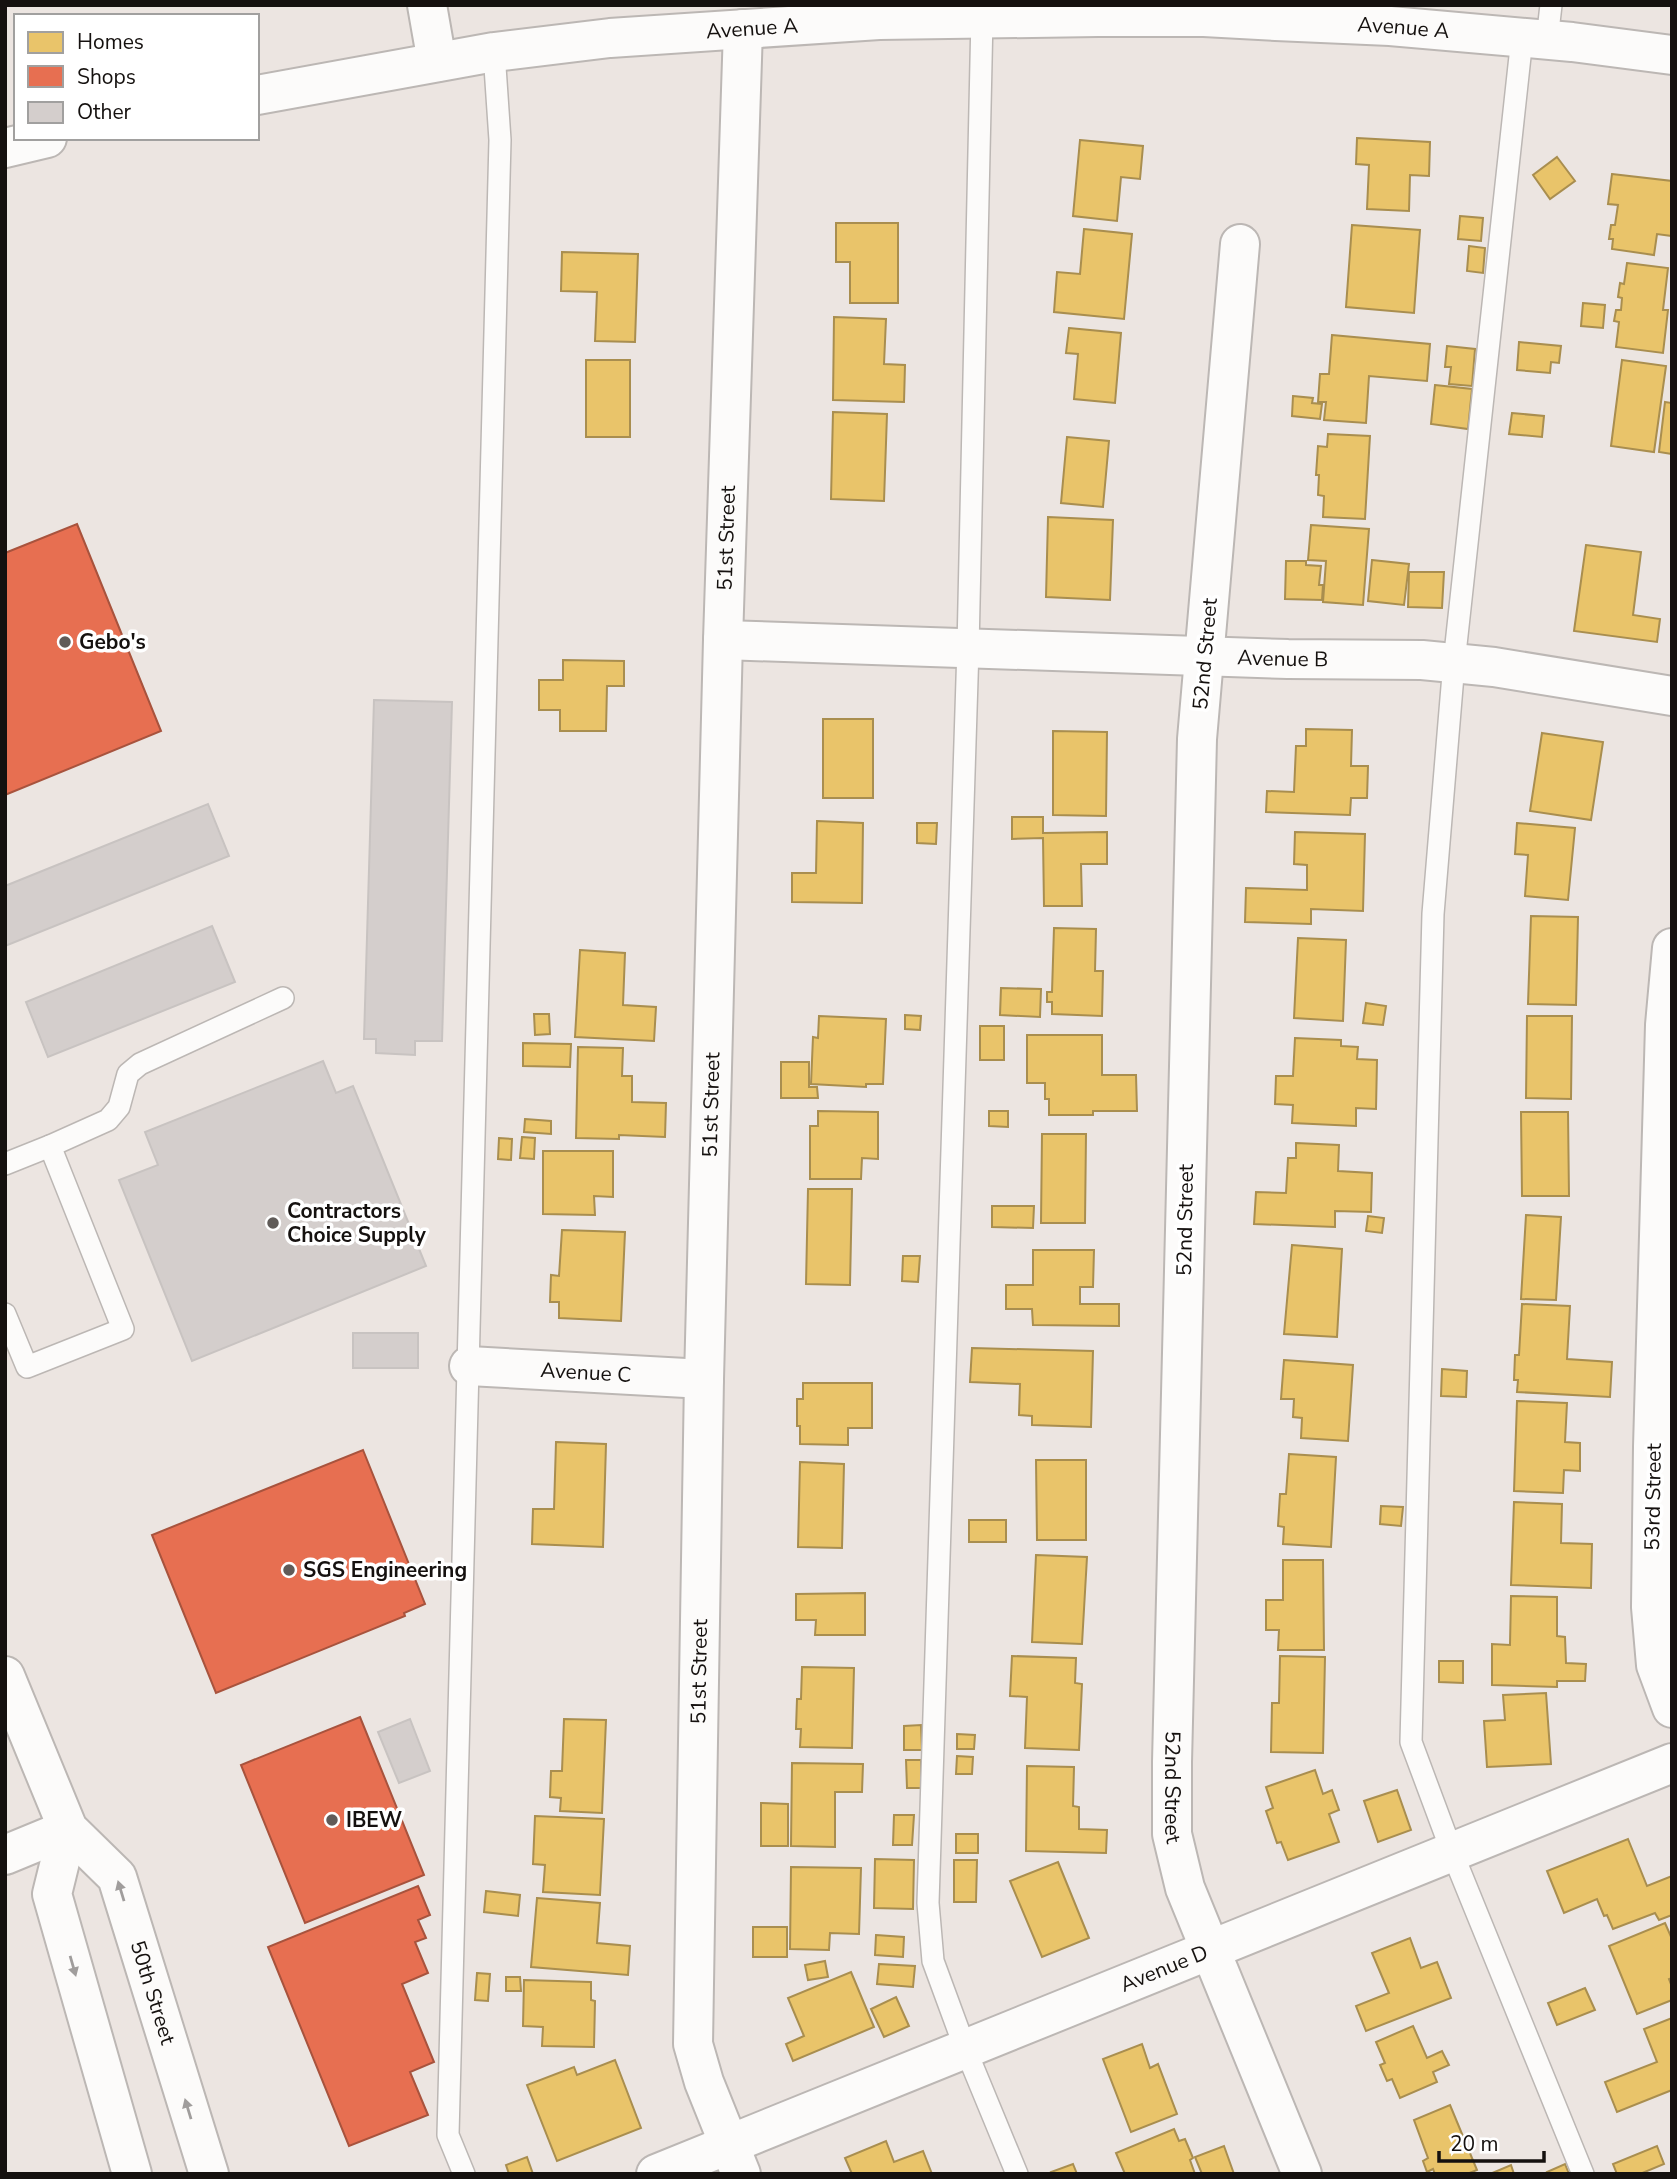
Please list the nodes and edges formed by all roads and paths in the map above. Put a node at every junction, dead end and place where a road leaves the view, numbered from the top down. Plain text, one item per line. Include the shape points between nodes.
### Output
1 (427, 5) edge
2 (982, 17) junction
3 (1540, 28) edge
4 (743, 29) junction
5 (494, 52) junction
6 (1672, 55) edge
7 (437, 62) junction
8 (259, 95) edge
9 (39, 140) edge
10 (5, 148) edge
11 (1240, 244) dead end
12 (723, 640) junction
13 (968, 648) junction
14 (1205, 657) junction
15 (1454, 663) junction
16 (1672, 696) edge
17 (1672, 948) edge
18 (283, 998) dead end
19 (50, 1146) junction
20 (5, 1164) edge
21 (5, 1314) edge
22 (469, 1366) junction
23 (704, 1379) junction
24 (5, 1676) edge
25 (1672, 1708) edge
26 (1672, 1763) edge
27 (68, 1829) junction
28 (1452, 1852) junction
29 (5, 1855) edge
30 (1211, 1949) junction
31 (965, 2048) junction
32 (735, 2159) edge
33 (132, 2174) edge
34 (209, 2174) edge
35 (464, 2174) edge
36 (656, 2174) edge
37 (1017, 2174) edge
38 (1302, 2174) edge
39 (1583, 2174) edge

1 - 7 street
2 - 3 street, Avenue A
2 - 4 street, Avenue A
2 - 13 lane
3 - 6 street, Avenue A
3 - 15 lane
4 - 5 street, Avenue A
4 - 12 street, 51st Street
5 - 7 street, Avenue A
5 - 22 lane via 500,140
7 - 8 street, Avenue A
9 - 10 street
11 - 14 street, 52nd Street
12 - 13 street, Avenue B
12 - 23 street, 51st Street
13 - 14 street, Avenue B
13 - 31 lane via 928,1903 933,1961
14 - 15 street, Avenue B
14 - 30 street, 52nd Street via 1197,738 1172,1835 1185,1888
15 - 16 street, Avenue B
15 - 28 lane via 1433,914 1411,1742
17 - 25 street, 53rd Street via 1665,1038 1651,1607 1656,1665
18 - 19 lane via 140,1064 128,1074 119,1107 108,1120
19 - 20 lane
19 - 21 lane via 124,1329 27,1367
22 - 23 street, Avenue C
22 - 35 lane via 448,2135
23 - 32 street, 51st Street via 694,2044
24 - 27 street, 50th Street
26 - 28 street, Avenue D
27 - 29 street
27 -> 33 street via 52,1894
34 -> 27 street, 50th Street via 117,1877
28 - 30 street, Avenue D
28 - 39 lane
30 - 31 street, Avenue D
30 - 38 street, 52nd Street
31 - 32 street, Avenue D
31 - 37 lane
32 - 36 street, Avenue D

